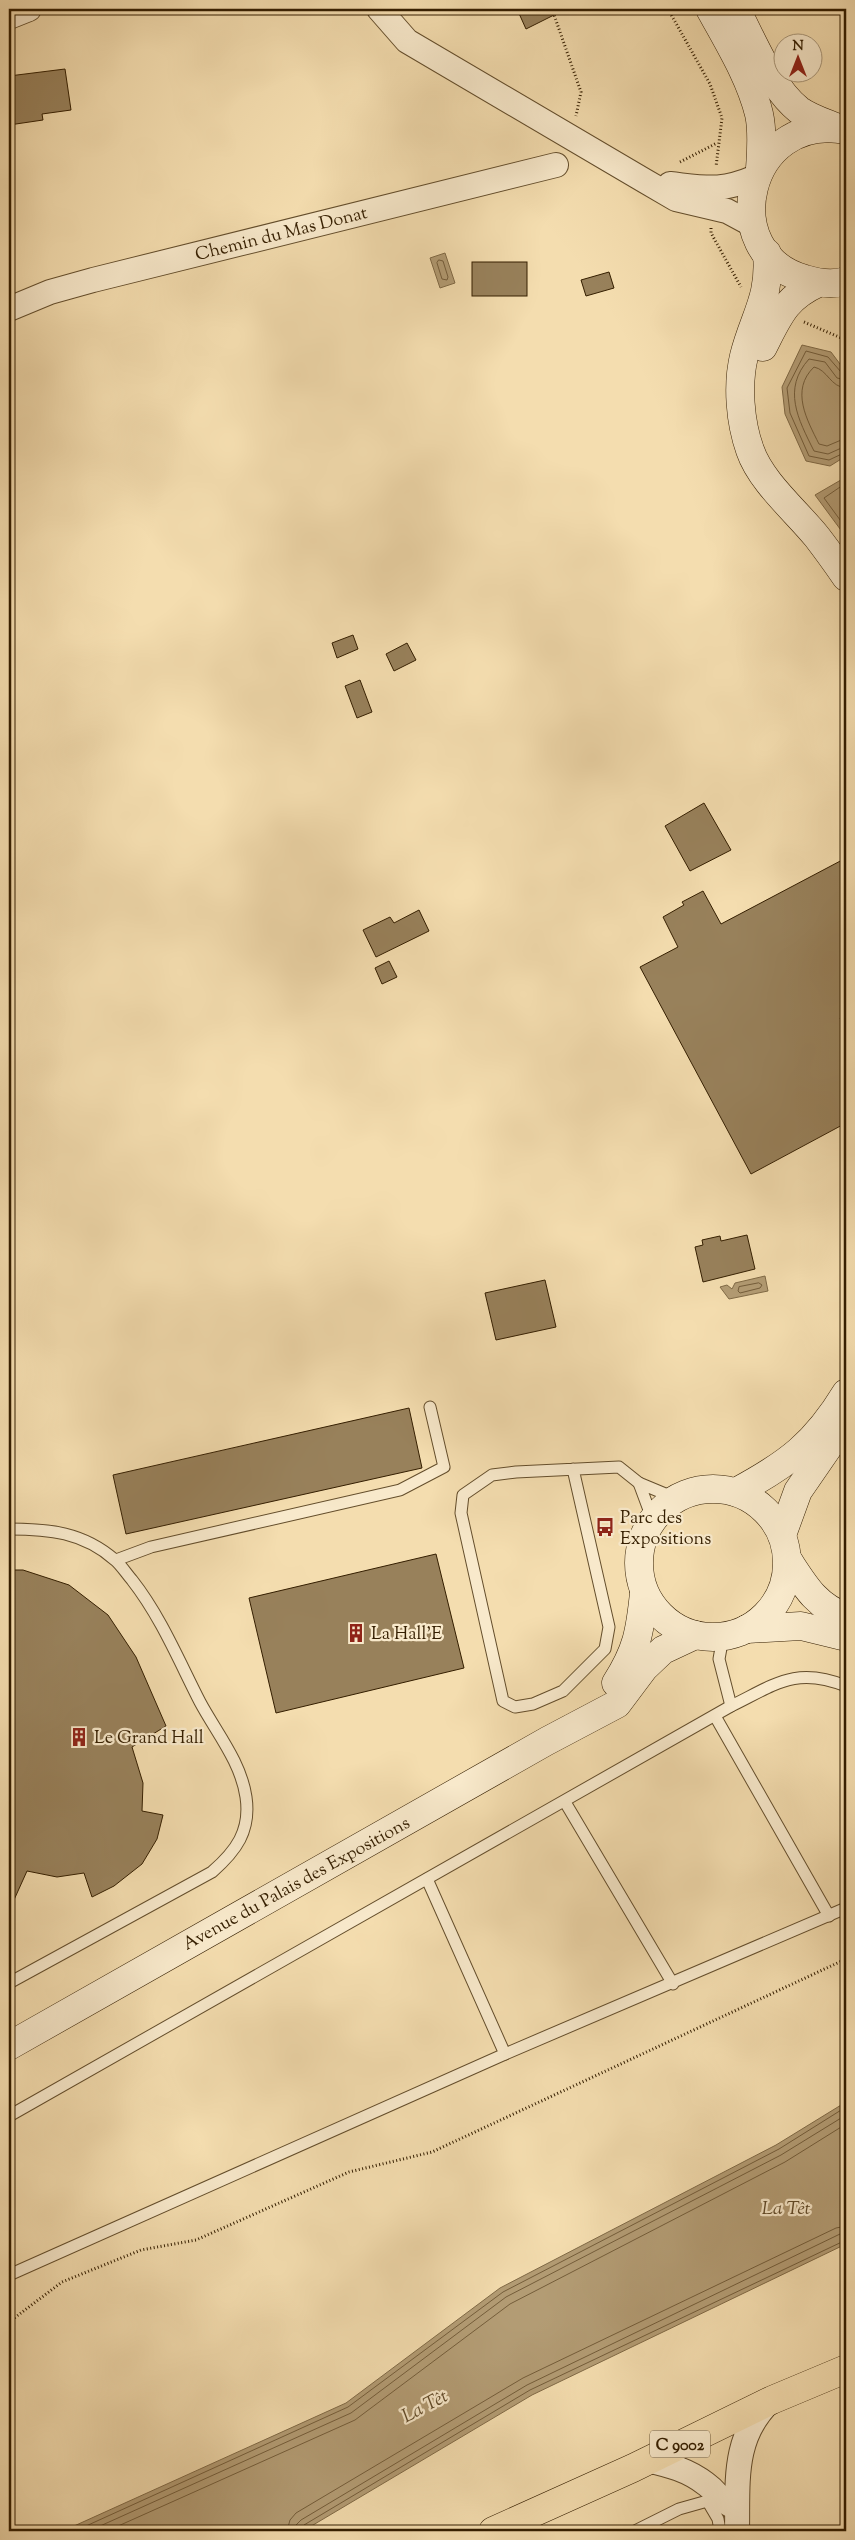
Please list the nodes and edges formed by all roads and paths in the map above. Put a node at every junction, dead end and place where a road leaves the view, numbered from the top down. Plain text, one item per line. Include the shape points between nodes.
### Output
1 (29, 9) edge
2 (379, 9) edge
3 (552, 9) edge
4 (668, 9) edge
5 (710, 9) edge
6 (736, 9) edge
7 (9, 17) edge
8 (843, 129) edge
9 (566, 134) junction
10 (556, 165) dead end
11 (758, 173) junction
12 (713, 198) junction
13 (753, 225) junction
14 (767, 253) junction
15 (838, 283) edge
16 (772, 307) junction
17 (9, 309) edge
18 (846, 340) edge
19 (846, 577) edge
20 (846, 1393) edge
21 (846, 1404) edge
22 (430, 1406) dead end
23 (573, 1469) junction
24 (639, 1483) junction
25 (736, 1492) junction
26 (675, 1498) junction
27 (652, 1518) junction
28 (9, 1529) edge
29 (785, 1548) junction
30 (116, 1560) junction
31 (644, 1593) junction
32 (846, 1617) edge
33 (735, 1633) junction
34 (695, 1635) junction
35 (846, 1637) edge
36 (846, 1686) edge
37 (731, 1706) junction
38 (715, 1716) junction
39 (584, 1720) junction
40 (565, 1802) junction
41 (427, 1879) junction
42 (846, 1908) edge
43 (829, 1916) junction
44 (846, 1959) edge
45 (9, 1983) edge
46 (673, 1984) junction
47 (9, 2046) edge
48 (505, 2054) junction
49 (9, 2116) edge
50 (9, 2275) edge
51 (9, 2322) edge
52 (846, 2353) edge
53 (846, 2369) edge
54 (772, 2400) junction
55 (647, 2460) junction
56 (721, 2503) junction
57 (504, 2526) edge
58 (635, 2531) edge
59 (720, 2531) edge
60 (737, 2531) edge

1 - 7 street
2 - 9 street via 407,41
3 - 9 path via 581,92 579,112
4 - 12 path via 710,84 722,118
5 - 11 main road via 738,61 759,114 762,132
6 - 8 main road via 778,88 788,100 801,112
8 - 11 main road via 816,129 794,136 774,150
9 - 12 street via 645,181
10 - 17 street, Chemin du Mas Donat via 93,280 50,292
11 - 12 street
11 - 13 main road via 751,201
12 - 13 street via 727,211
12 - 16 path via 711,233 748,297
13 - 14 main road
14 - 15 main road via 799,278
14 - 16 main road
15 - 16 main road via 800,291
16 - 18 path
16 - 19 main road via 744,355 740,378 743,419 750,451 768,480 818,537
20 - 25 main road via 828,1423 800,1452
21 - 29 main road via 839,1432 798,1491
22 - 30 lane via 444,1467 400,1490 151,1547
23 - 23 lane via 492,1475 463,1495 461,1512 503,1701 515,1707 533,1704 563,1691 605,1648 609,1627
23 - 24 lane via 619,1467
24 - 26 lane
24 - 27 lane
25 - 26 main road via 694,1490
25 - 29 main road via 756,1501 766,1511
26 - 27 main road
27 - 31 main road via 638,1555 638,1574
28 - 30 lane via 73,1534
29 - 32 main road via 814,1599
29 - 33 main road via 786,1581 778,1600 764,1617
30 - 45 lane via 148,1601 234,1760 246,1796 246,1822 231,1855 212,1872
31 - 34 main road via 656,1612 668,1622
31 - 39 main road, Avenue du Palais des Expositions via 640,1627 631,1659 608,1695
33 - 34 main road
33 - 35 main road via 801,1626
33 - 37 lane via 719,1659
34 - 39 main road, Avenue du Palais des Expositions via 663,1650 644,1668 617,1704
36 - 37 lane via 826,1678 800,1676
37 - 38 lane
38 - 40 lane
38 - 43 lane
39 - 47 main road, Avenue du Palais des Expositions
40 - 41 lane
40 - 46 lane
41 - 48 lane
41 - 49 lane
42 - 43 lane
43 - 46 lane
44 - 51 path via 432,2152 349,2172 196,2240 141,2250 62,2282
46 - 48 lane
48 - 50 lane
52 - 57 main road, C 9002 via 748,2395 622,2458
53 - 54 main road, C 9002
54 - 55 main road, C 9002
54 - 56 street via 757,2414
55 - 56 street via 692,2474 709,2485
55 - 57 main road, C 9002
56 - 58 lane via 679,2509
56 - 59 lane
56 - 60 street

